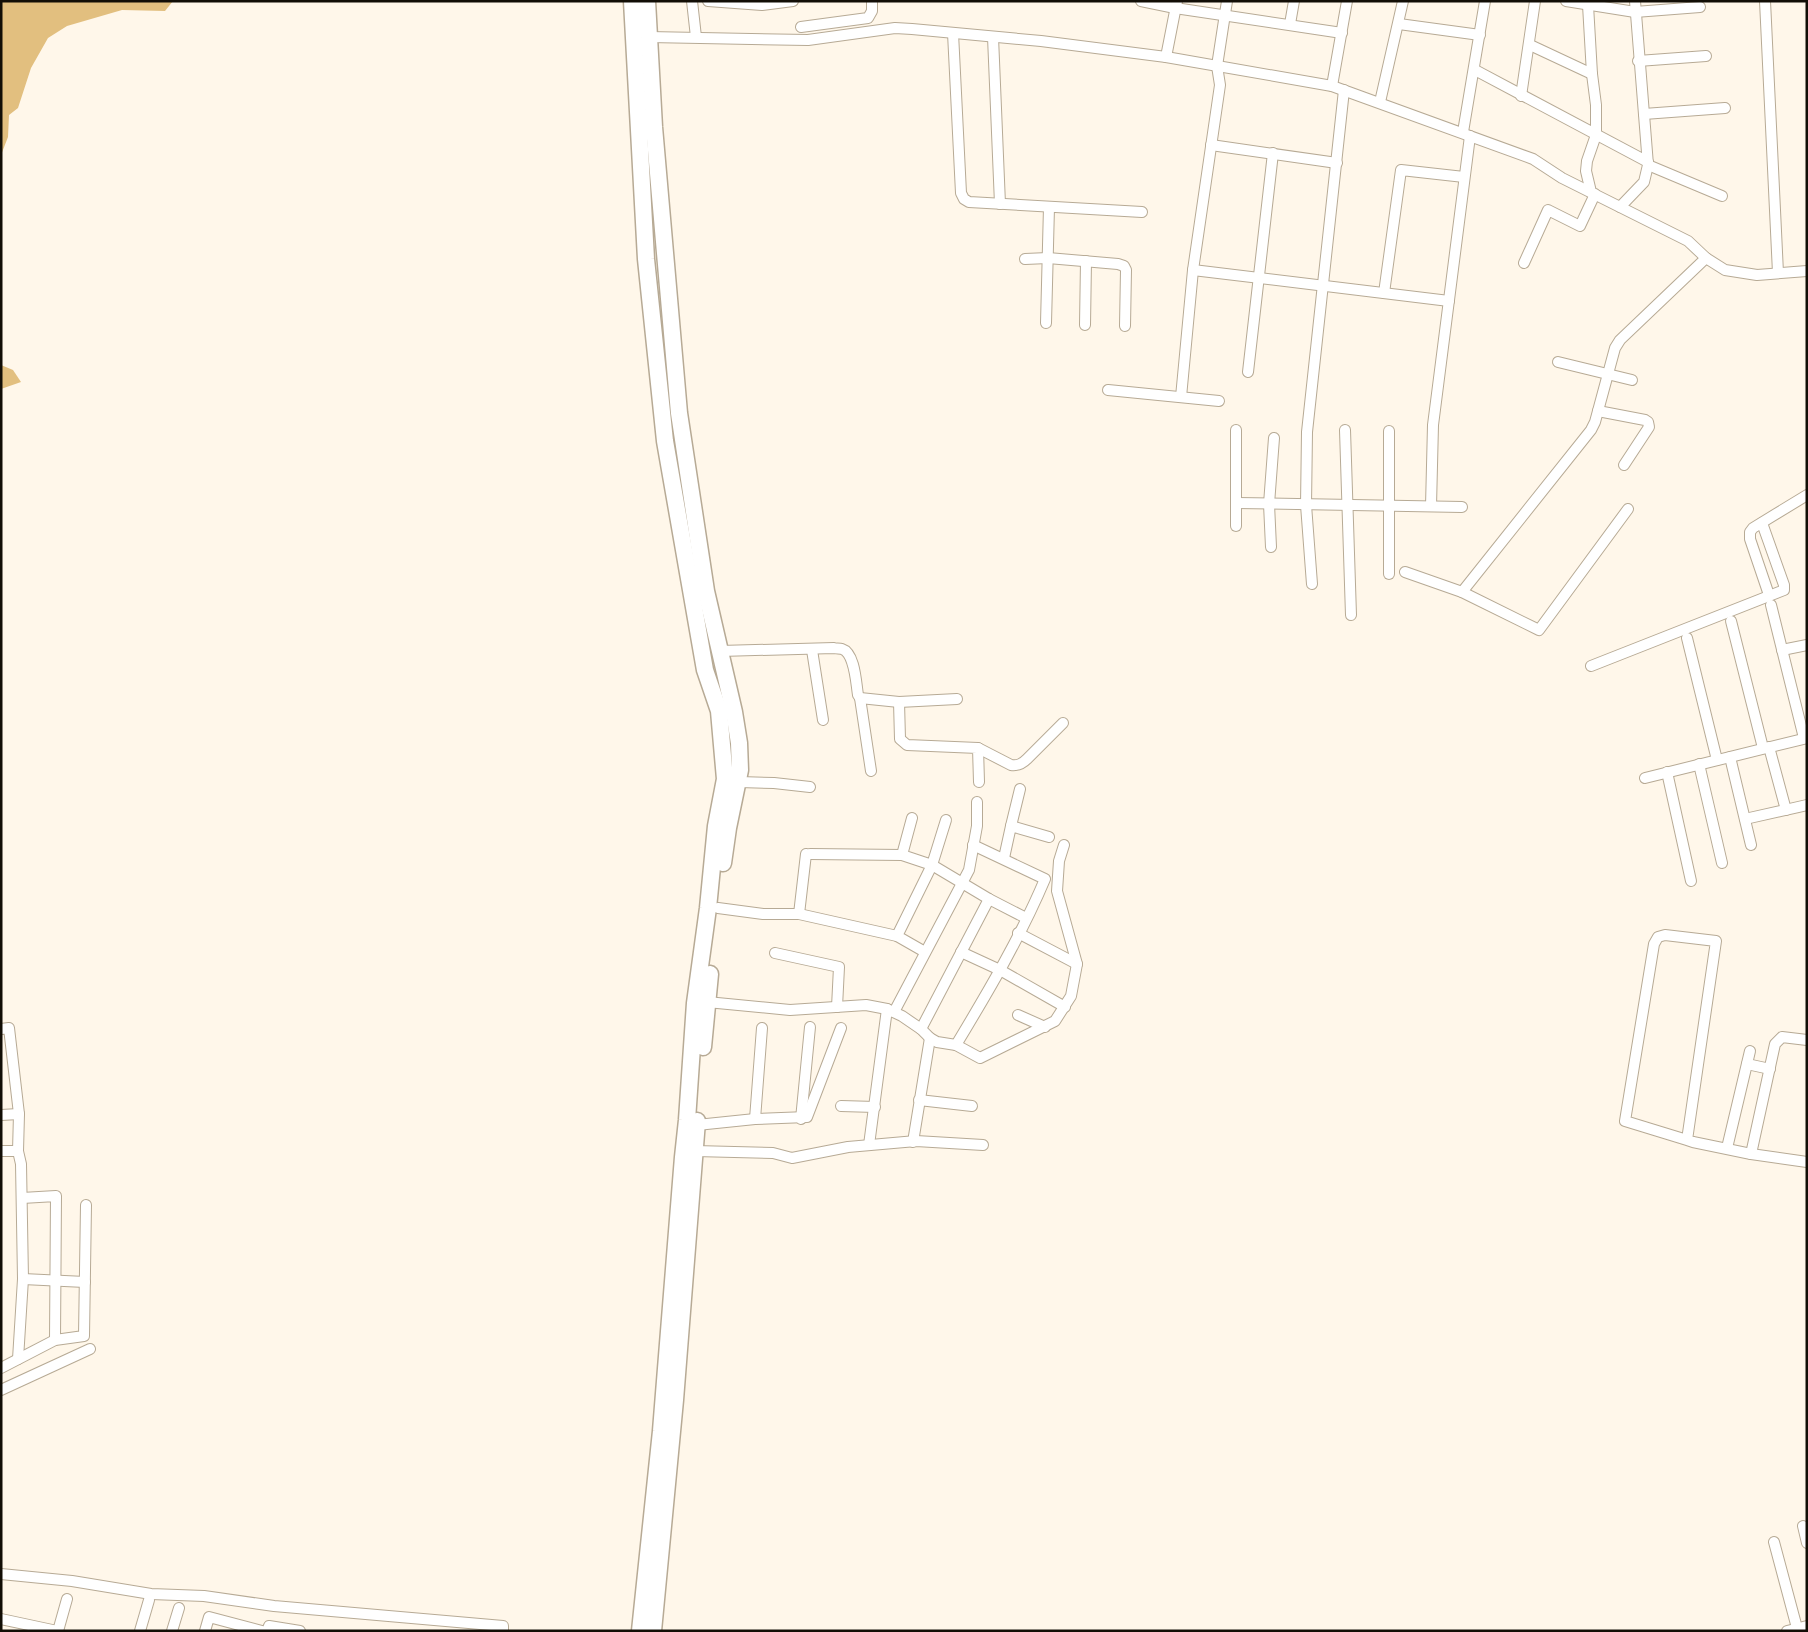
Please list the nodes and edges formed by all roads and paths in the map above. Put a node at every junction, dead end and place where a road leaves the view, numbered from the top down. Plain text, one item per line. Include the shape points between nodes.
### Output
1 (623, 1) edge
2 (647, 1) edge
3 (692, 1) edge
4 (708, 1) edge
5 (793, 1) edge
6 (872, 1) edge
7 (1141, 1) edge
8 (1227, 1) edge
9 (1294, 1) edge
10 (1347, 1) edge
11 (1404, 1) edge
12 (1485, 1) edge
13 (1535, 1) edge
14 (1566, 1) edge
15 (1634, 1) edge
16 (1765, 1) edge
17 (1176, 5) edge
18 (1588, 5) junction
19 (1700, 7) dead end
20 (632, 8) edge
21 (1635, 12) junction
22 (1225, 14) junction
23 (1290, 24) junction
24 (1399, 24) junction
25 (800, 27) dead end
26 (953, 33) junction
27 (1342, 33) junction
28 (1480, 35) junction
29 (649, 37) junction
30 (696, 37) junction
31 (992, 37) junction
32 (1530, 45) junction
33 (1706, 56) dead end
34 (1166, 58) junction
35 (643, 60) junction
36 (1638, 61) junction
37 (1218, 66) junction
38 (1474, 70) junction
39 (1592, 74) junction
40 (1332, 86) junction
41 (1344, 90) junction
42 (1521, 96) junction
43 (1380, 102) junction
44 (1725, 108) dead end
45 (1644, 114) junction
46 (1466, 134) junction
47 (1596, 135) junction
48 (1211, 145) junction
49 (1273, 153) junction
50 (1337, 163) junction
51 (1648, 163) junction
52 (1464, 177) junction
53 (1593, 193) junction
54 (1722, 196) dead end
55 (1000, 204) junction
56 (1049, 206) junction
57 (1620, 207) junction
58 (1142, 212) dead end
59 (1048, 258) junction
60 (1706, 258) junction
61 (1025, 259) dead end
62 (1086, 261) junction
63 (1524, 263) dead end
64 (1193, 270) junction
65 (1807, 271) edge
66 (1778, 273) junction
67 (1258, 277) junction
68 (1323, 285) junction
69 (1384, 293) junction
70 (1449, 301) junction
71 (1046, 323) dead end
72 (1085, 325) dead end
73 (1125, 326) dead end
74 (1558, 362) dead end
75 (1248, 372) dead end
76 (1608, 374) junction
77 (1632, 380) dead end
78 (1108, 390) dead end
79 (1181, 397) junction
80 (1219, 401) dead end
81 (1598, 411) junction
82 (1236, 430) dead end
83 (1345, 430) dead end
84 (1389, 431) dead end
85 (1274, 438) dead end
86 (1624, 465) dead end
87 (1807, 495) edge
88 (1236, 504) junction
89 (1269, 504) junction
90 (1306, 504) junction
91 (1346, 505) junction
92 (1390, 506) junction
93 (1431, 506) junction
94 (1462, 507) dead end
95 (1628, 509) dead end
96 (1762, 523) junction
97 (1236, 526) dead end
98 (1270, 547) dead end
99 (1405, 572) dead end
100 (1389, 574) dead end
101 (1312, 584) dead end
102 (1462, 592) junction
103 (1770, 600) junction
104 (1352, 616) dead end
105 (1731, 620) dead end
106 (1687, 638) dead end
107 (1806, 639) edge
108 (812, 650) junction
109 (1782, 650) junction
110 (720, 651) junction
111 (1591, 666) dead end
112 (860, 698) junction
113 (957, 699) dead end
114 (899, 702) junction
115 (823, 720) dead end
116 (1063, 723) dead end
117 (1806, 738) edge
118 (978, 748) junction
119 (1766, 748) junction
120 (1730, 756) junction
121 (1717, 760) junction
122 (1699, 764) junction
123 (871, 771) dead end
124 (1667, 772) junction
125 (1645, 778) dead end
126 (738, 782) junction
127 (978, 782) dead end
128 (810, 787) dead end
129 (1020, 789) dead end
130 (978, 802) dead end
131 (1807, 805) edge
132 (1786, 810) junction
133 (912, 818) dead end
134 (1745, 819) junction
135 (946, 820) dead end
136 (1011, 826) junction
137 (1049, 838) dead end
138 (973, 845) junction
139 (1064, 845) dead end
140 (1751, 845) dead end
141 (902, 855) junction
142 (1004, 858) junction
143 (1722, 863) dead end
144 (932, 865) junction
145 (1691, 881) dead end
146 (962, 883) junction
147 (989, 899) junction
148 (718, 908) junction
149 (799, 914) junction
150 (1026, 918) junction
151 (1018, 933) junction
152 (897, 936) junction
153 (709, 939) junction
154 (925, 952) junction
155 (961, 952) junction
156 (775, 954) dead end
157 (1078, 964) junction
158 (1000, 970) junction
159 (708, 1002) junction
160 (837, 1007) junction
161 (1065, 1007) junction
162 (891, 1010) junction
163 (1018, 1015) dead end
164 (810, 1027) dead end
165 (1045, 1027) junction
166 (1, 1028) edge
167 (762, 1028) dead end
168 (841, 1028) dead end
169 (921, 1029) junction
170 (930, 1038) junction
171 (1807, 1040) edge
172 (956, 1045) junction
173 (1750, 1051) dead end
174 (1747, 1064) junction
175 (1770, 1069) junction
176 (919, 1100) junction
177 (841, 1106) dead end
178 (972, 1106) dead end
179 (875, 1107) junction
180 (19, 1114) junction
181 (1, 1115) edge
182 (755, 1119) junction
183 (801, 1119) junction
184 (697, 1125) junction
185 (1687, 1140) junction
186 (912, 1142) junction
187 (869, 1145) junction
188 (983, 1145) dead end
189 (1727, 1148) junction
190 (1, 1151) edge
191 (18, 1151) junction
192 (695, 1151) junction
193 (1751, 1154) junction
194 (1807, 1162) edge
195 (22, 1198) junction
196 (86, 1205) dead end
197 (22, 1279) junction
198 (56, 1282) junction
199 (85, 1282) junction
200 (55, 1340) junction
201 (90, 1349) dead end
202 (18, 1359) junction
203 (1, 1368) edge
204 (1, 1390) edge
205 (1803, 1526) dead end
206 (1774, 1542) dead end
207 (1807, 1543) edge
208 (1, 1574) edge
209 (67, 1599) dead end
210 (149, 1600) dead end
211 (179, 1608) dead end
212 (1, 1620) edge
213 (235, 1628) edge
214 (1797, 1628) edge
215 (58, 1631) edge
216 (140, 1631) edge
217 (172, 1631) edge
218 (205, 1631) edge
219 (262, 1631) edge
220 (267, 1631) edge
221 (300, 1631) edge
222 (503, 1631) edge
223 (640, 1631) edge
224 (653, 1631) edge

1 - 20 street
2 - 29 main road
3 - 30 street
4 - 5 street via 762,5
6 - 25 street via 868,18
7 - 17 street
8 - 22 street
9 - 23 street
10 - 27 street
11 - 24 street
12 - 28 street
13 - 32 street
14 - 18 street
15 - 21 street
16 - 66 street
17 - 22 street
17 - 34 street
18 - 21 street
18 - 39 street
19 - 21 street
20 - 35 main road
21 - 36 street
22 - 23 street
22 - 37 street
23 - 27 street
24 - 28 street
24 - 43 street
26 - 30 street via 895,28 808,40
26 - 31 street
26 - 55 street via 961,193 969,202
27 - 40 street
28 - 38 street
29 - 30 street
29 - 35 main road
31 - 34 street
31 - 55 street
32 - 39 street
32 - 42 street
33 - 36 street
34 - 37 street
35 - 110 main road via 654,128 679,413 706,590
35 - 153 main road via 646,259 665,441 705,670 722,723 725,779 716,826
36 - 45 street
37 - 40 street
37 - 48 street via 1220,85
38 - 42 street
38 - 46 street
39 - 47 street
40 - 41 street
41 - 43 street
41 - 50 street
42 - 47 street
43 - 46 street
44 - 45 street
45 - 51 street
46 - 52 street
46 - 53 street via 1533,159
47 - 51 street
47 - 53 street via 1586,171
48 - 49 street
48 - 64 street
49 - 50 street
49 - 67 street
50 - 68 street
51 - 54 street
51 - 57 street via 1644,182
52 - 69 street via 1401,170
52 - 70 street
53 - 57 street
53 - 63 street via 1580,226 1548,210
55 - 56 street
56 - 58 street
56 - 59 street
57 - 60 street via 1688,242
59 - 61 street
59 - 62 street
59 - 71 street
60 - 66 street via 1725,270 1757,275
60 - 76 street via 1620,340
62 - 72 street
62 - 73 street via 1124,266
64 - 67 street
64 - 79 street
65 - 66 street
67 - 68 street
67 - 75 street
68 - 69 street
68 - 90 street via 1307,432
69 - 70 street
70 - 93 street via 1433,426
74 - 76 street
76 - 77 street
76 - 81 street
78 - 79 street
79 - 80 street
81 - 86 street via 1648,422
81 - 102 street via 1591,430
82 - 88 street
83 - 91 street
84 - 92 street
85 - 89 street
87 - 96 street
88 - 89 street
88 - 97 street
89 - 90 street
89 - 98 street
90 - 91 street
90 - 101 street
91 - 92 street
91 - 104 street
92 - 93 street
92 - 100 street
93 - 94 street
95 - 102 street via 1539,630
96 - 103 street via 1753,528 1750,535
96 - 103 street via 1785,588
99 - 102 street
103 - 109 street
103 - 111 street
105 - 119 street
106 - 121 street
107 - 109 street
108 - 110 street
108 - 112 street via 834,648 848,653
108 - 115 street
109 - 117 street
110 - 126 main road via 739,743
112 - 114 street
112 - 123 street
113 - 114 street
114 - 118 street via 900,739 907,745
116 - 118 street via 1022,764 1016,766
117 - 119 street
118 - 127 street
119 - 120 street
119 - 132 street
120 - 121 street
120 - 134 street
121 - 122 street
122 - 124 street
122 - 143 street
124 - 125 street
124 - 145 street
126 - 128 street
126 - 148 main road via 728,828
129 - 136 street
130 - 138 street
131 - 132 street
132 - 134 street
133 - 141 street
134 - 140 street
135 - 144 street
136 - 137 street
136 - 142 street
138 - 142 street
138 - 146 street via 969,870
139 - 157 street via 1058,861 1057,891
141 - 144 street
141 - 149 street via 808,854
142 - 150 street via 1045,879
144 - 146 street
144 - 152 street
146 - 147 street
146 - 154 street
147 - 150 street
147 - 155 street
148 - 149 street via 763,914
148 - 153 main road
149 - 152 street
150 - 151 street
151 - 157 street
151 - 158 street
152 - 154 street
153 - 159 main road
153 - 223 main road via 695,1003 661,1428
154 - 162 street
155 - 158 street
155 - 169 street
156 - 160 street via 838,967
157 - 161 street via 1071,996
158 - 161 street
158 - 172 street
159 - 160 street via 790,1010
159 - 184 main road
160 - 162 street via 866,1006
161 - 165 street via 1055,1021
162 - 169 street
162 - 179 street
163 - 165 street
164 - 183 street
165 - 172 street via 980,1058
166 - 180 street via 9,1028
167 - 182 street
168 - 183 street via 809,1116
169 - 170 street
170 - 172 street
170 - 176 street
171 - 175 street via 1778,1039
173 - 174 street
174 - 175 street
174 - 189 street
175 - 193 street
176 - 178 street
176 - 186 street
177 - 179 street
179 - 187 street
180 - 181 street
180 - 191 street
182 - 183 street
182 - 184 street
184 - 192 main road
185 - 185 street via 1716,941 1665,935 1658,937 1654,944 1625,1121
185 - 189 street
186 - 187 street
186 - 188 street
187 - 192 street via 792,1158 773,1153
189 - 193 street
190 - 191 street
191 - 195 street
192 - 224 main road
193 - 194 street
195 - 197 street
195 - 198 street via 56,1196
196 - 199 street
197 - 198 street
197 - 202 street
198 - 199 street
198 - 200 street
199 - 200 street via 84,1336
200 - 202 street
201 - 204 street
202 - 203 street
205 - 207 street
206 - 214 street
208 - 222 street via 151,1594 204,1596 292,1608 504,1626
209 - 215 street
210 - 216 street
211 - 217 street
212 - 215 street
213 - 218 street via 209,1617
213 - 219 street
220 - 221 street via 269,1626

